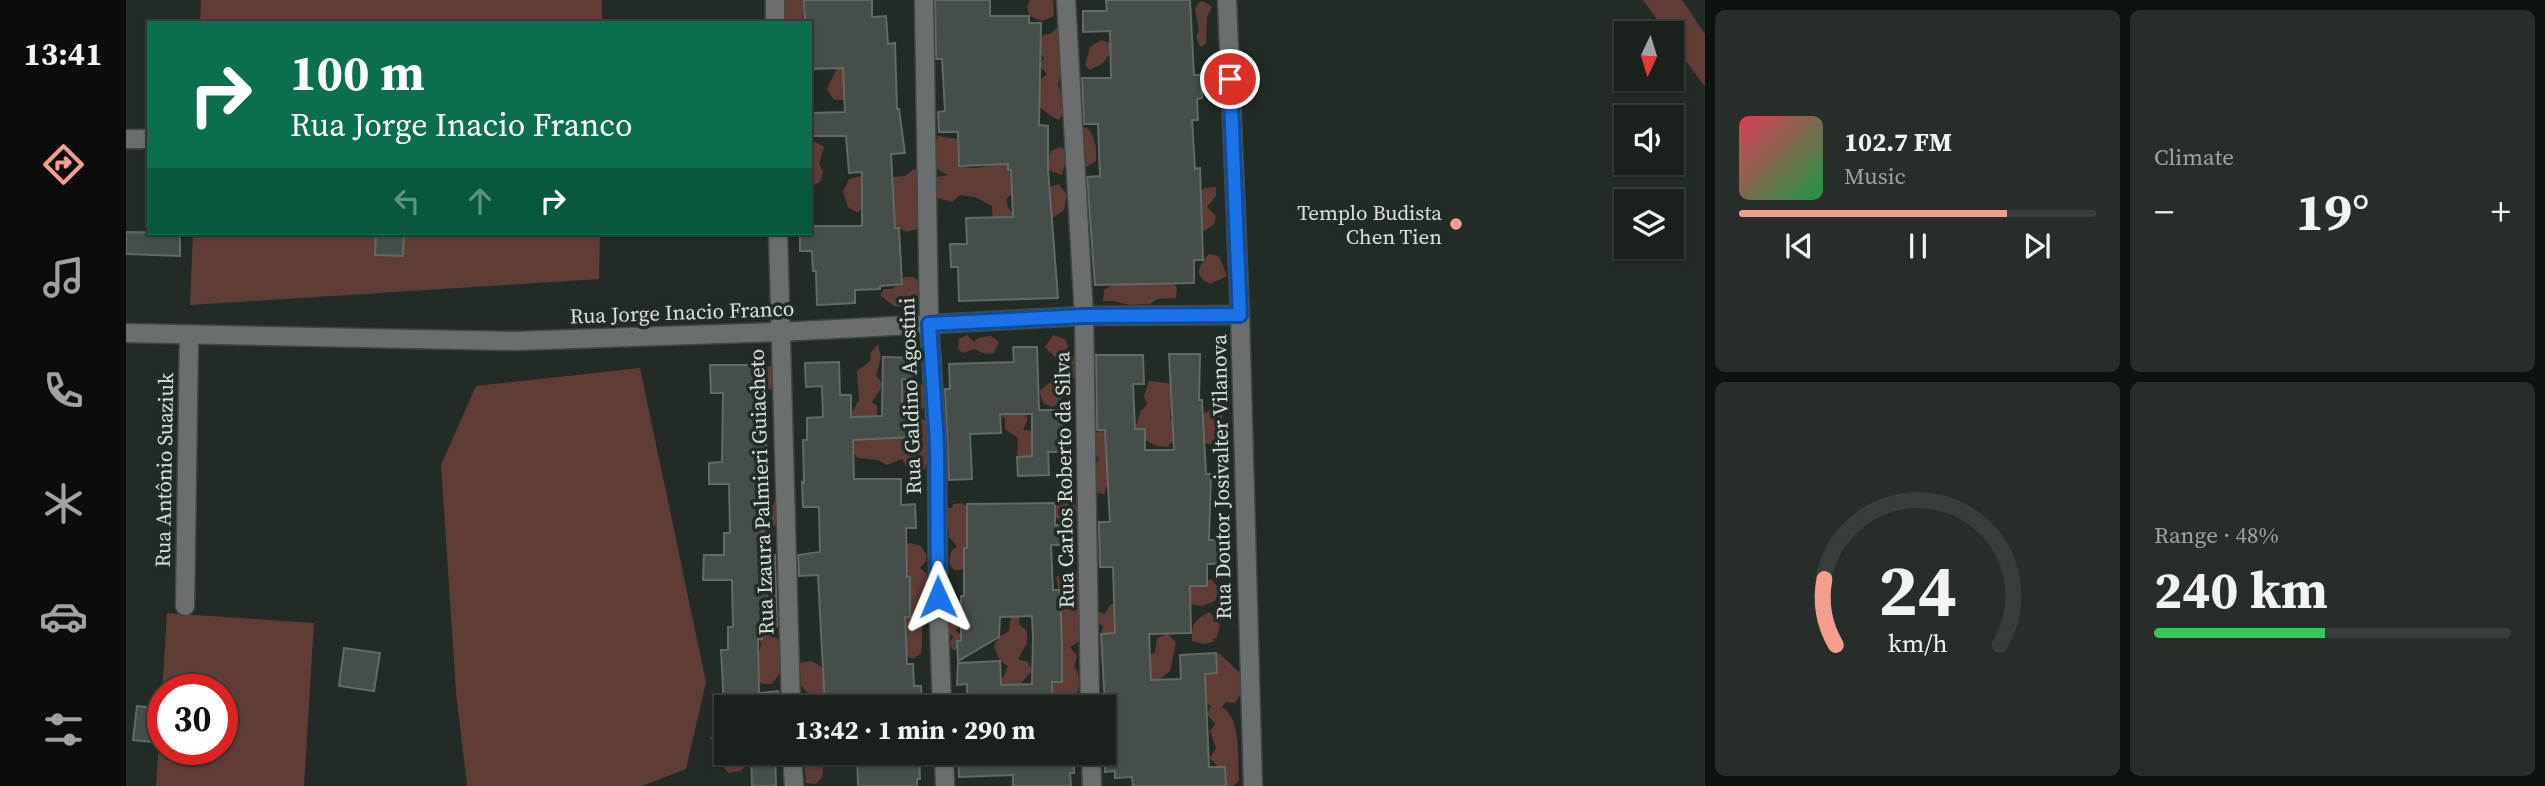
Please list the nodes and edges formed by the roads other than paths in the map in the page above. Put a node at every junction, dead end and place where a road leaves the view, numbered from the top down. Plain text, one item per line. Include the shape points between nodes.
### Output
1 (775, 0) edge
2 (924, 0) edge
3 (1066, 0) edge
4 (1227, 0) edge
5 (775, 21) edge
6 (126, 139) edge
7 (147, 139) edge
8 (778, 235) edge
9 (1240, 315) junction
10 (1084, 316) junction
11 (929, 324) junction
12 (779, 332) junction
13 (126, 333) edge
14 (189, 335) junction
15 (185, 606) dead end
16 (791, 695) edge
17 (942, 695) edge
18 (1090, 695) edge
19 (793, 765) edge
20 (944, 765) edge
21 (1091, 765) edge
22 (794, 786) edge
23 (945, 786) edge
24 (1092, 786) edge
25 (1253, 786) edge

1 - 5 street
2 - 11 street, Rua Galdino Agostini
3 - 10 street, Rua Carlos Roberto da Silva
4 - 9 street, Rua Doutor Josivalter Vilanova
6 - 7 street
8 - 12 street, Rua Izaura Palmieri Guiacheto
9 - 10 street, Rua Jorge Inacio Franco
9 - 25 street, Rua Doutor Josivalter Vilanova
10 - 11 street, Rua Jorge Inacio Franco
10 - 18 street, Rua Carlos Roberto da Silva
11 - 12 street, Rua Jorge Inacio Franco
11 - 17 street, Rua Galdino Agostini via 937,445
12 - 14 street, Rua Jorge Inacio Franco via 515,341
12 - 16 street, Rua Izaura Palmieri Guiacheto
13 - 14 street, Rua Jorge Inacio Franco
14 - 15 street, Rua Antônio Suaziuk
19 - 22 street
20 - 23 street
21 - 24 street

